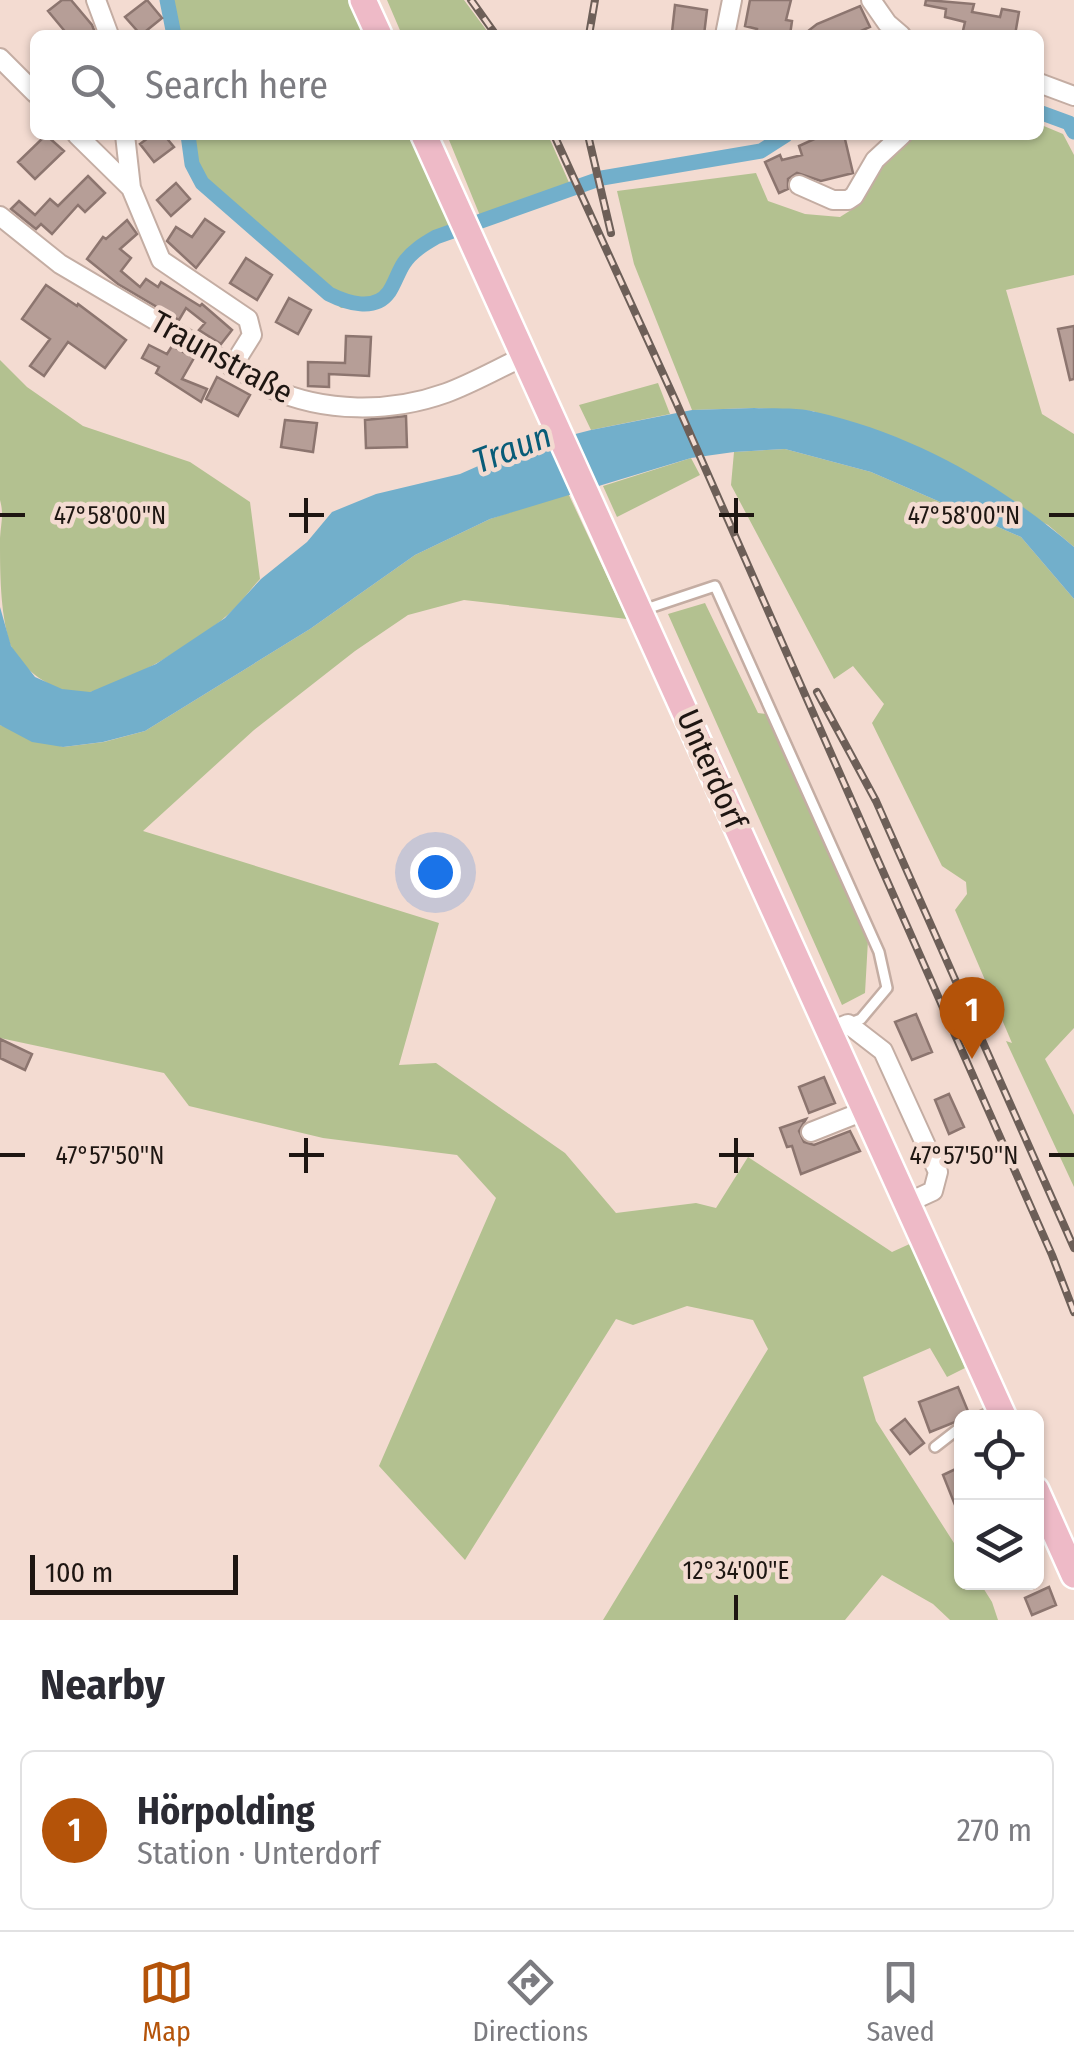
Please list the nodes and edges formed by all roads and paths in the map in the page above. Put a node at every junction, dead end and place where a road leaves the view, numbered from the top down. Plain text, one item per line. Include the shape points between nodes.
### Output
1 (96, 0) edge
2 (363, 0) edge
3 (732, 0) edge
4 (871, 0) edge
5 (108, 30) edge
6 (377, 30) edge
7 (726, 30) edge
8 (895, 30) edge
9 (0, 58) edge
10 (1044, 86) edge
11 (30, 88) edge
12 (1074, 96) edge
13 (82, 140) edge
14 (125, 140) edge
15 (426, 140) edge
16 (897, 140) edge
17 (799, 186) dead end
18 (130, 188) junction
19 (0, 216) edge
20 (525, 356) junction
21 (232, 366) junction
22 (641, 612) junction
23 (839, 1028) junction
24 (864, 1112) junction
25 (811, 1132) dead end
26 (907, 1203) junction
27 (992, 1410) edge
28 (954, 1432) edge
29 (934, 1447) dead end
30 (1040, 1500) edge
31 (1074, 1575) edge

1 - 5 street
2 - 6 main road
3 - 7 street
4 - 8 street
9 - 11 street
10 - 12 street
13 - 18 street
14 - 18 street
15 - 20 main road, Unterdorf
16 - 17 street via 848,200
18 - 21 street via 161,260 248,318 252,334
19 - 21 street, Traunstraße via 60,264
20 - 21 street, Traunstraße via 446,393 407,403 332,407 296,400
20 - 22 main road, Unterdorf
22 - 23 main road, Unterdorf
22 - 23 lane via 714,586 879,952 887,988 861,1019
23 - 24 main road, Unterdorf
23 - 26 street, Unterdorf via 882,1050 938,1172 933,1191
24 - 25 street
24 - 26 main road, Unterdorf
26 - 27 main road, Unterdorf
28 - 29 lane
30 - 31 main road

